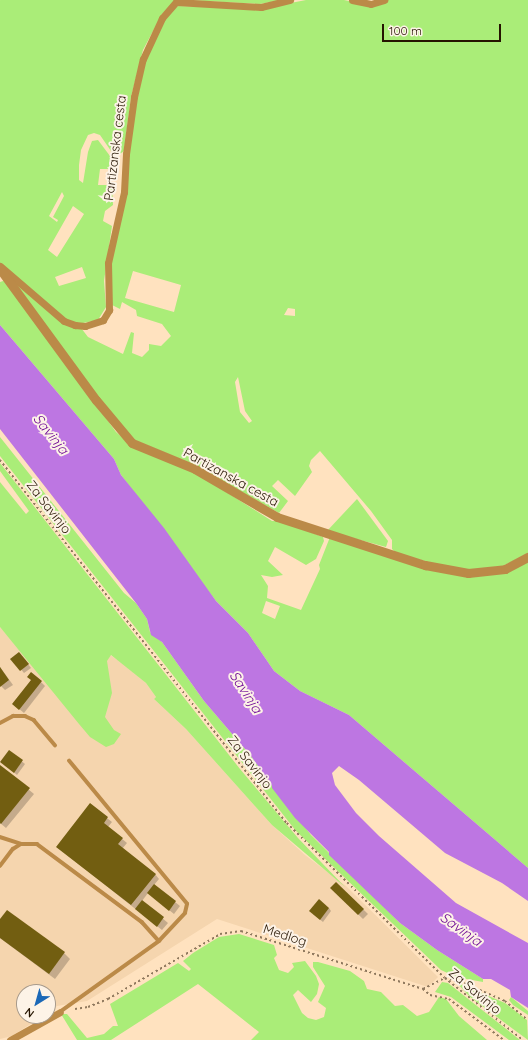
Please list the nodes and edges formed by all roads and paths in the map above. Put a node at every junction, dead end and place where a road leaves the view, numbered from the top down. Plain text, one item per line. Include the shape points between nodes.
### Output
1 (290, 0) edge
2 (352, 0) edge
3 (384, 0) edge
4 (0, 267) edge
5 (0, 460) edge
6 (528, 557) edge
7 (0, 723) edge
8 (55, 745) dead end
9 (69, 761) dead end
10 (0, 837) edge
11 (21, 844) junction
12 (0, 866) edge
13 (159, 941) junction
14 (445, 978) junction
15 (423, 989) junction
16 (60, 1012) junction
17 (528, 1020) edge
18 (10, 1040) edge
19 (504, 1040) edge
20 (523, 1040) edge

1 - 4 street, Partizanska cesta via 261,7 176,2 162,18 143,59 134,96 124,192 108,257 108,315 95,324 75,325 55,313
2 - 3 street via 371,4
4 - 6 street, Partizanska cesta via 96,400 132,443 195,469 277,517 426,565 468,573 505,569
5 - 14 path, Za Savinjo via 286,823
7 - 8 lane via 13,716 29,718
9 - 13 lane via 187,904 185,913
10 - 11 lane
11 - 12 lane via 13,849
11 - 13 lane via 37,844 142,922
13 - 16 lane
14 - 15 path
14 - 17 path via 466,984 505,1002
14 - 20 path, Za Savinjo
15 - 16 path, Medlog via 259,936 230,931 108,1000
15 - 19 path, Medlog via 430,995 449,1000
16 - 18 street

